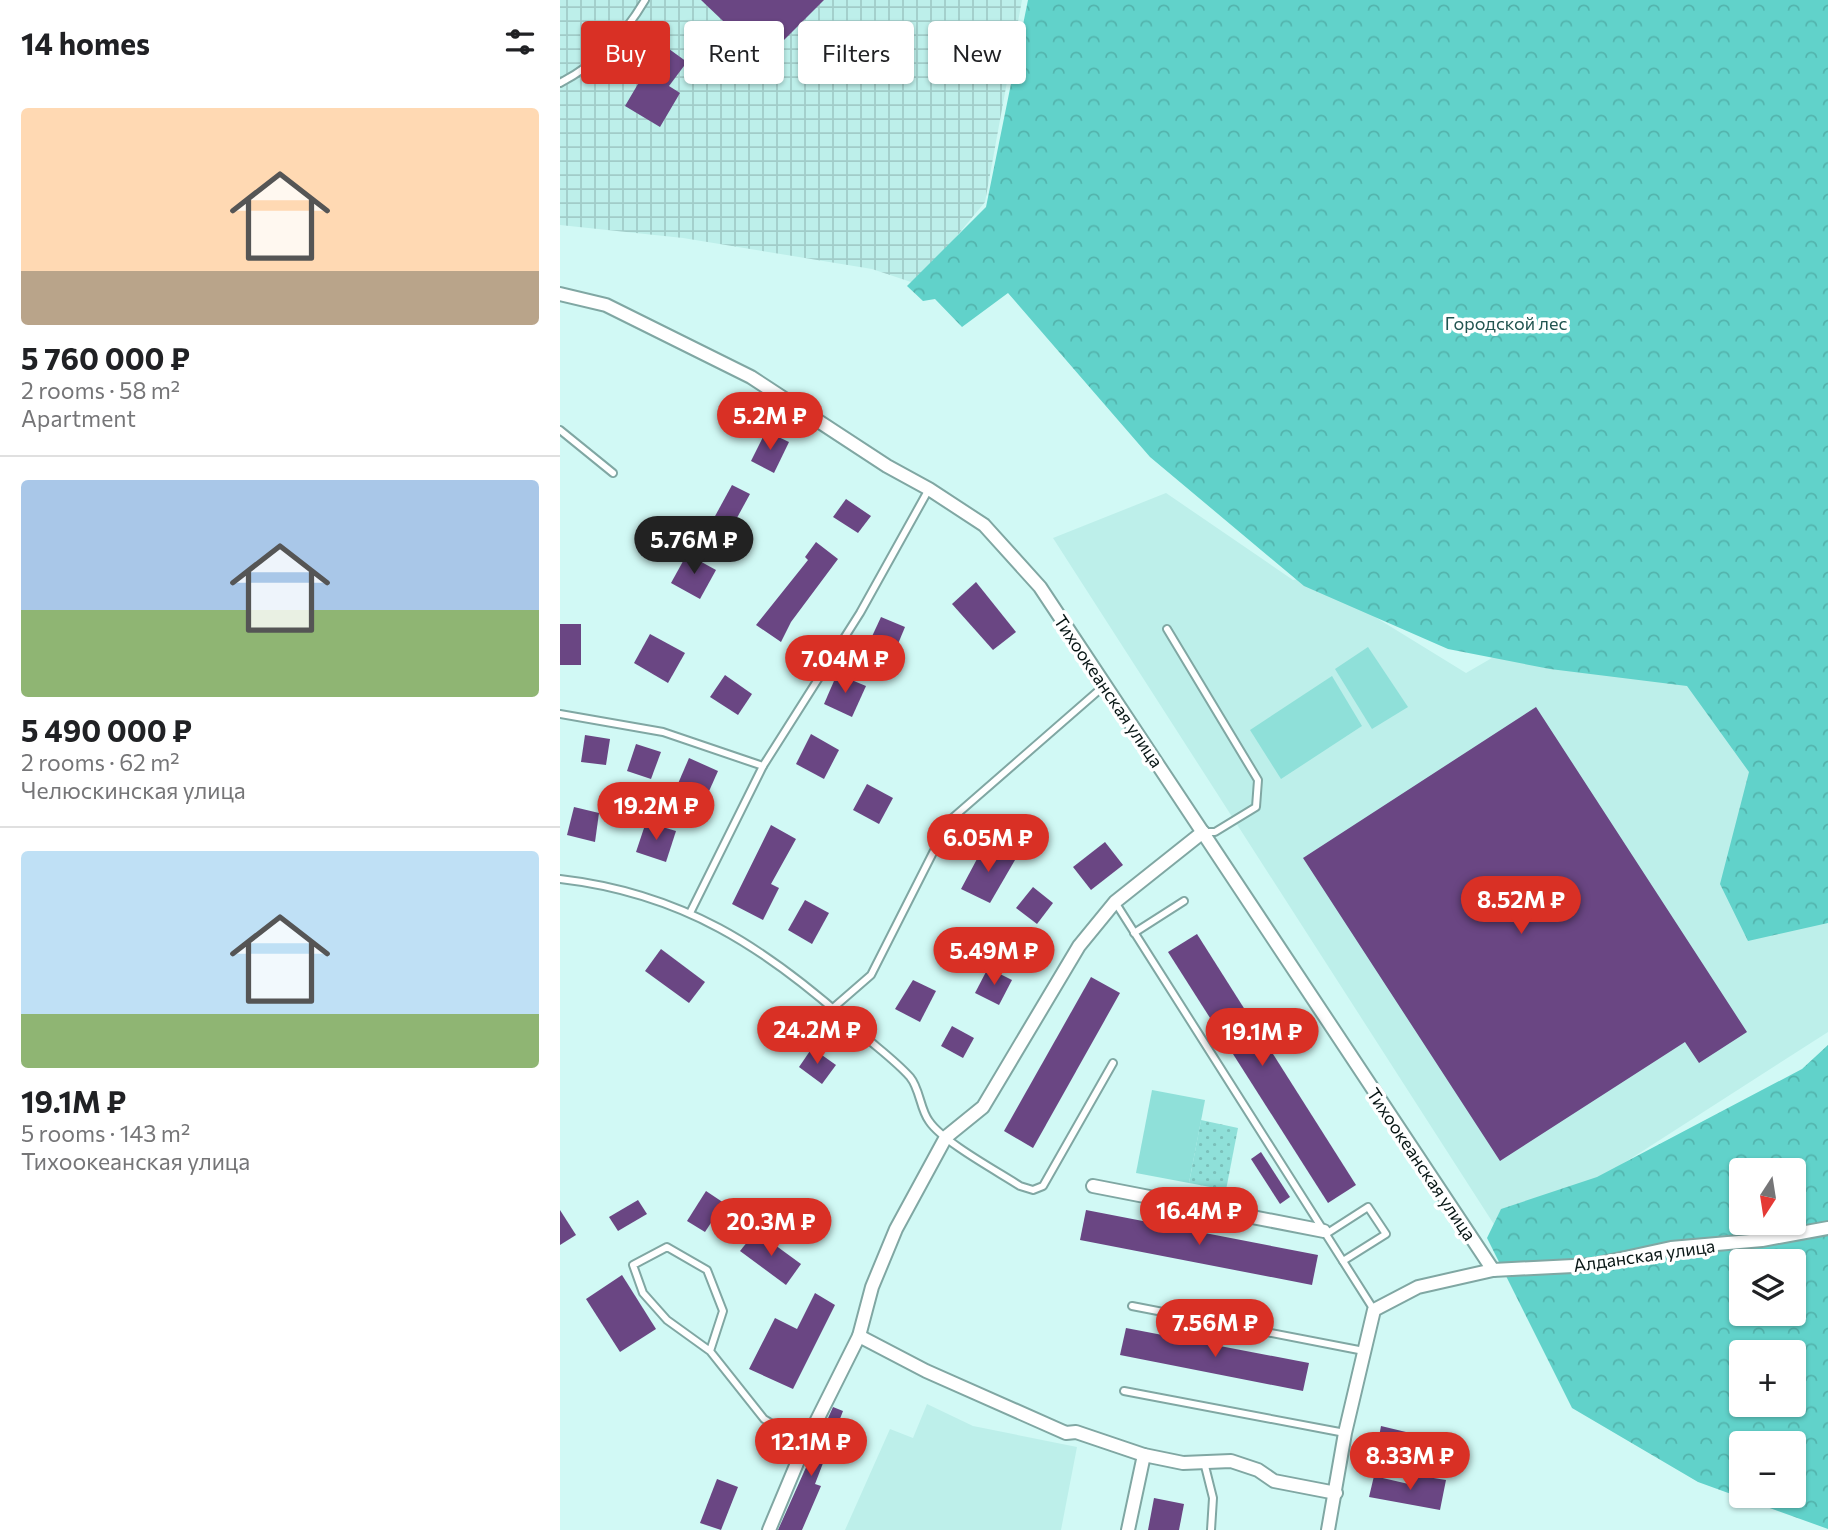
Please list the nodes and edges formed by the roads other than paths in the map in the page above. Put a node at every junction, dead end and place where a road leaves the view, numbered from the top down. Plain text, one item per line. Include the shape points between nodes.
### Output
1 (645, 0) edge
2 (560, 83) edge
3 (560, 294) edge
4 (560, 430) edge
5 (613, 473) dead end
6 (929, 489) junction
7 (1167, 629) dead end
8 (1105, 685) junction
9 (560, 715) edge
10 (763, 766) junction
11 (1203, 832) junction
12 (560, 879) edge
13 (1184, 901) dead end
14 (1115, 902) junction
15 (691, 911) junction
16 (1134, 933) junction
17 (832, 1008) junction
18 (1112, 1063) dead end
19 (946, 1137) junction
20 (1093, 1186) dead end
21 (1828, 1228) edge
22 (1325, 1233) junction
23 (1343, 1261) junction
24 (1493, 1270) junction
25 (1132, 1306) dead end
26 (1374, 1310) junction
27 (859, 1336) junction
28 (710, 1351) junction
29 (1364, 1351) junction
30 (1124, 1391) dead end
31 (1345, 1433) junction
32 (805, 1444) junction
33 (1144, 1455) junction
34 (1204, 1460) junction
35 (1336, 1493) junction
36 (769, 1530) edge
37 (1128, 1530) edge
38 (1211, 1530) edge
39 (1328, 1530) edge

1 - 2 lane via 626,32 586,69
3 - 6 street, Тихоокеанская улица via 606,305 751,377
4 - 5 lane
6 - 8 street, Тихоокеанская улица via 984,525 1040,587
6 - 10 lane via 860,613
7 - 11 lane via 1258,780 1256,807 1215,832
8 - 11 street, Тихоокеанская улица
8 - 17 lane via 949,821 871,975
9 - 10 lane via 663,732
10 - 15 lane
11 - 14 street
11 - 24 street, Тихоокеанская улица
12 - 15 lane via 599,883
13 - 16 lane
14 - 16 lane
14 - 19 street via 1079,946 983,1107
15 - 17 lane via 765,956
16 - 22 lane
17 - 19 lane via 911,1079 929,1121
18 - 19 lane via 1043,1186 1033,1190 1020,1186
19 - 27 street via 896,1229 872,1287
20 - 22 street
21 - 24 street, Алданская улица via 1762,1240 1671,1248 1594,1265
22 - 23 lane
22 - 23 lane via 1368,1207 1386,1234
23 - 26 lane
24 - 26 street, Алданская улица via 1418,1287
25 - 29 lane
26 - 29 street
27 - 32 street
27 - 33 street via 1066,1433 1076,1432
28 - 28 lane via 667,1320 643,1293 634,1265 667,1247 707,1270 723,1311
28 - 32 lane via 764,1419
29 - 31 street
30 - 31 lane
31 - 35 street
32 - 36 street
33 - 34 street via 1183,1463
33 - 37 street
34 - 35 street via 1231,1461 1258,1469 1274,1481
34 - 38 lane via 1213,1498
35 - 39 street

